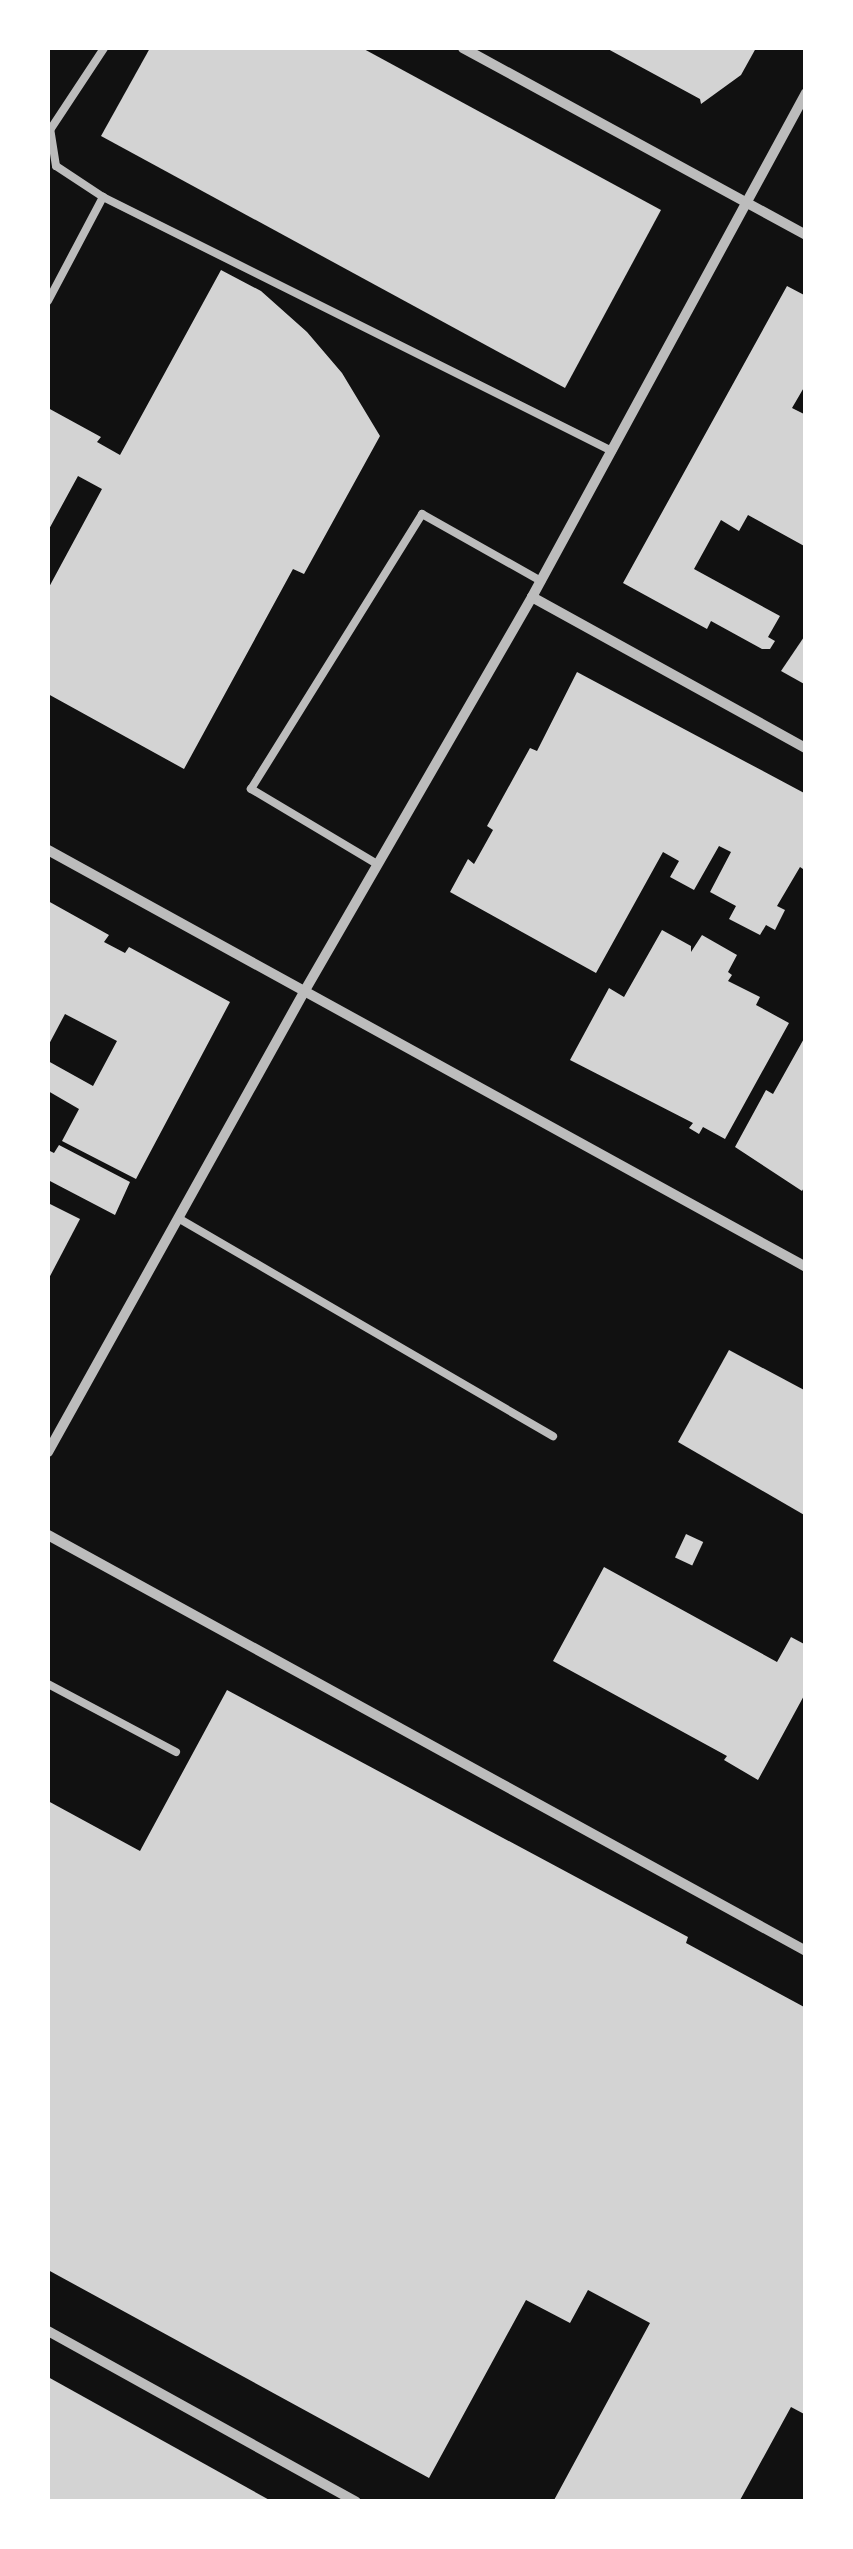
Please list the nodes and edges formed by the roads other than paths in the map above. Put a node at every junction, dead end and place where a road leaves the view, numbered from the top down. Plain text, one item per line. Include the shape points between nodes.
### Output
1 (104, 48) edge
2 (462, 48) edge
3 (806, 94) edge
4 (103, 197) junction
5 (747, 203) junction
6 (806, 236) edge
7 (48, 301) edge
8 (612, 450) junction
9 (541, 581) junction
10 (532, 597) junction
11 (806, 748) edge
12 (48, 850) edge
13 (377, 864) junction
14 (304, 992) junction
15 (178, 1218) junction
16 (806, 1268) edge
17 (554, 1436) dead end
18 (48, 1452) edge
19 (48, 1535) edge
20 (48, 1684) edge
21 (176, 1752) dead end
22 (806, 1952) edge
23 (48, 2331) edge
24 (356, 2502) edge

1 - 4 lane via 50,130 56,166
2 - 5 street
3 - 5 street
4 - 7 lane
4 - 8 lane
5 - 6 street
5 - 8 street
8 - 9 street
9 - 10 street
9 - 13 lane via 422,514 251,789
10 - 11 street
10 - 13 street
12 - 14 street
13 - 14 street
14 - 15 street
14 - 16 street
15 - 17 lane
15 - 18 street
19 - 22 street
20 - 21 lane
23 - 24 street

